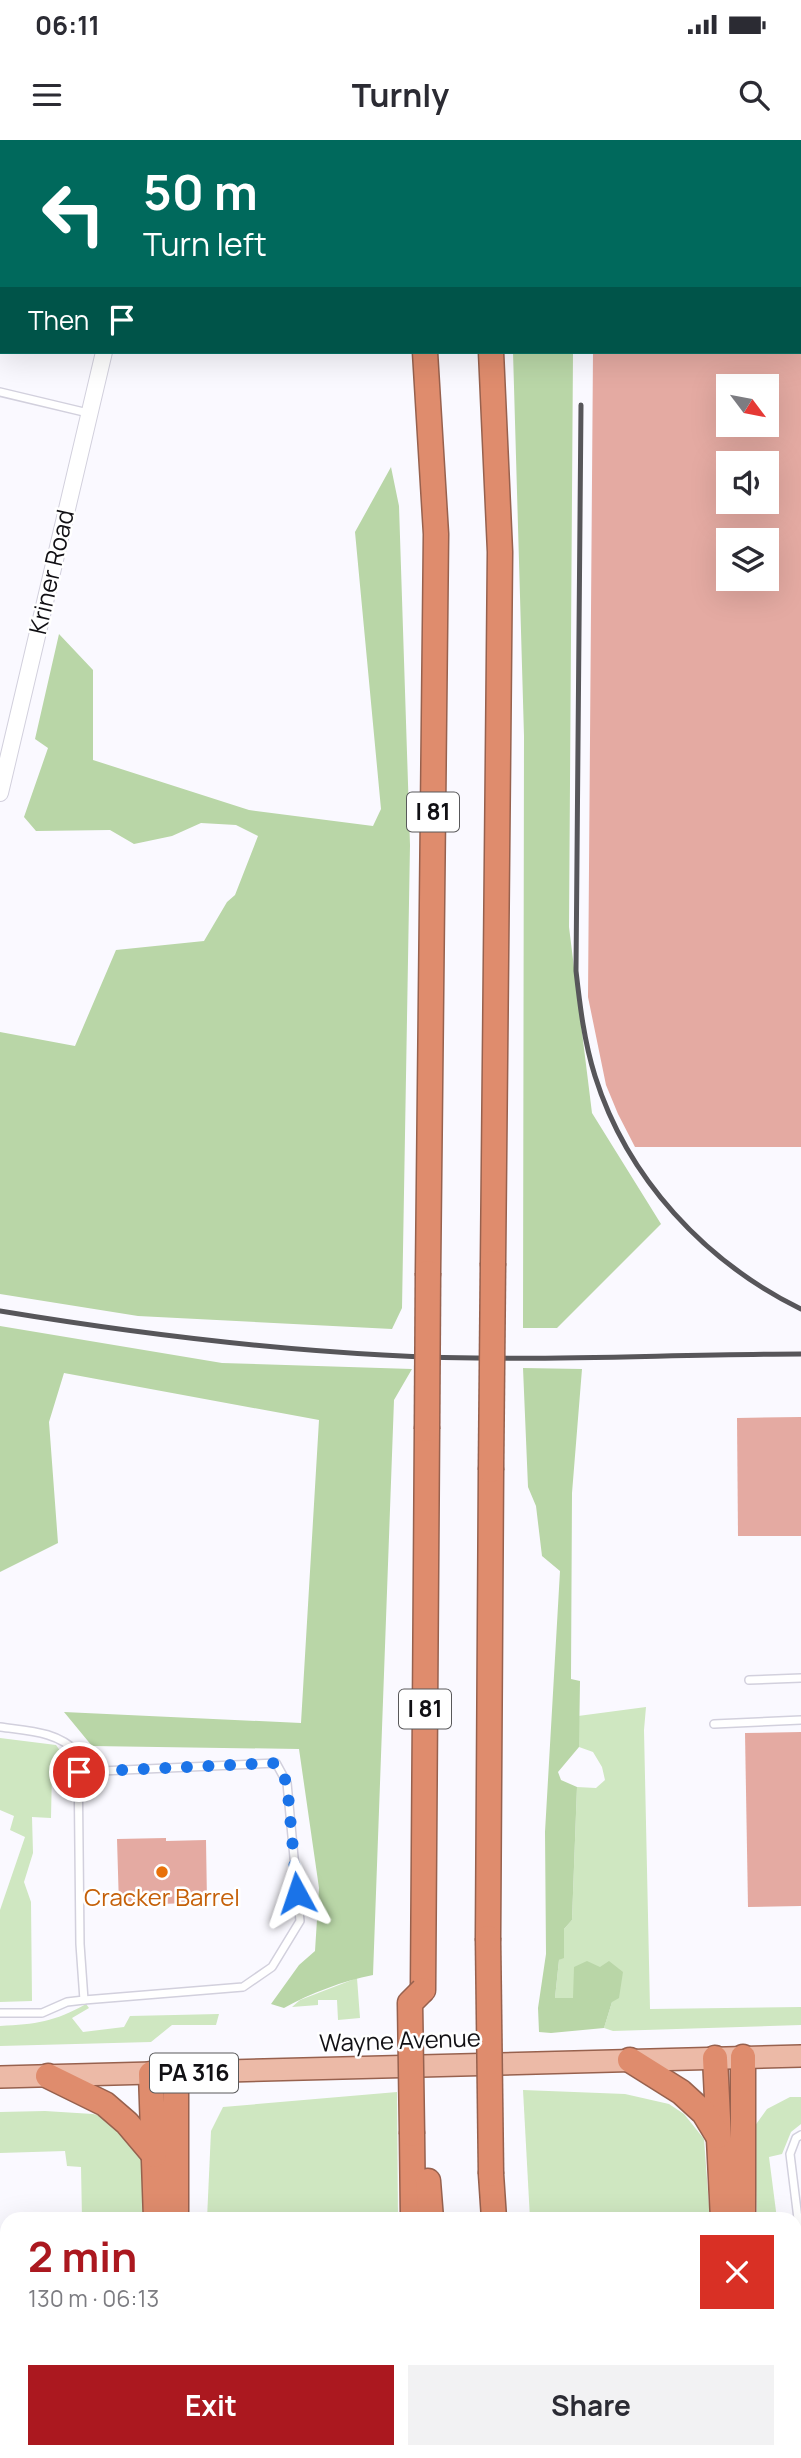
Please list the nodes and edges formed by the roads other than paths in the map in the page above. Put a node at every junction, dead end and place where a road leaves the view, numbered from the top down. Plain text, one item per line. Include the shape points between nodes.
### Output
1 (104, 354) edge
2 (425, 354) edge
3 (491, 354) edge
4 (0, 392) edge
5 (89, 413) junction
6 (0, 793) edge
7 (801, 1678) edge
8 (749, 1680) dead end
9 (801, 1720) edge
10 (714, 1724) dead end
11 (0, 1727) edge
12 (79, 1772) junction
13 (84, 2000) junction
14 (0, 2013) edge
15 (801, 2056) edge
16 (743, 2057) junction
17 (715, 2058) junction
18 (630, 2060) junction
19 (151, 2074) junction
20 (176, 2074) junction
21 (48, 2076) junction
22 (0, 2077) edge
23 (418, 2135) junction
24 (801, 2135) edge
25 (719, 2137) junction
26 (154, 2155) junction
27 (156, 2212) edge
28 (176, 2212) edge
29 (413, 2212) edge
30 (430, 2212) edge
31 (494, 2212) edge
32 (723, 2212) edge
33 (743, 2212) edge
34 (797, 2212) edge

1 - 5 street, Kriner Road
2 - 23 highway, I 81, bridge via 436,534
3 - 31 highway, bridge via 500,552 488,1938
4 - 5 lane
5 - 6 street, Kriner Road
7 - 8 lane
9 - 10 lane
11 - 12 lane via 52,1735 70,1744 78,1753
12 - 13 lane
12 - 13 lane via 276,1763 287,1783 300,1921 272,1968 243,1987
13 - 14 lane via 42,2013
15 - 16 main road, Wayne Avenue / PA 316
16 - 17 main road, Wayne Avenue / PA 316
16 - 33 highway
17 - 18 main road, Wayne Avenue / PA 316
17 - 25 highway
18 - 20 main road, Wayne Avenue / PA 316
18 - 25 highway via 681,2092 704,2113
19 - 20 main road, Wayne Avenue / PA 316
19 - 21 main road, Wayne Avenue / PA 316
19 - 26 highway
20 - 28 highway
21 - 22 main road, Wayne Avenue / PA 316
21 - 26 highway via 105,2104
23 - 29 highway
23 - 30 highway, I 81
24 - 34 lane via 790,2154
25 - 32 highway
26 - 27 highway

